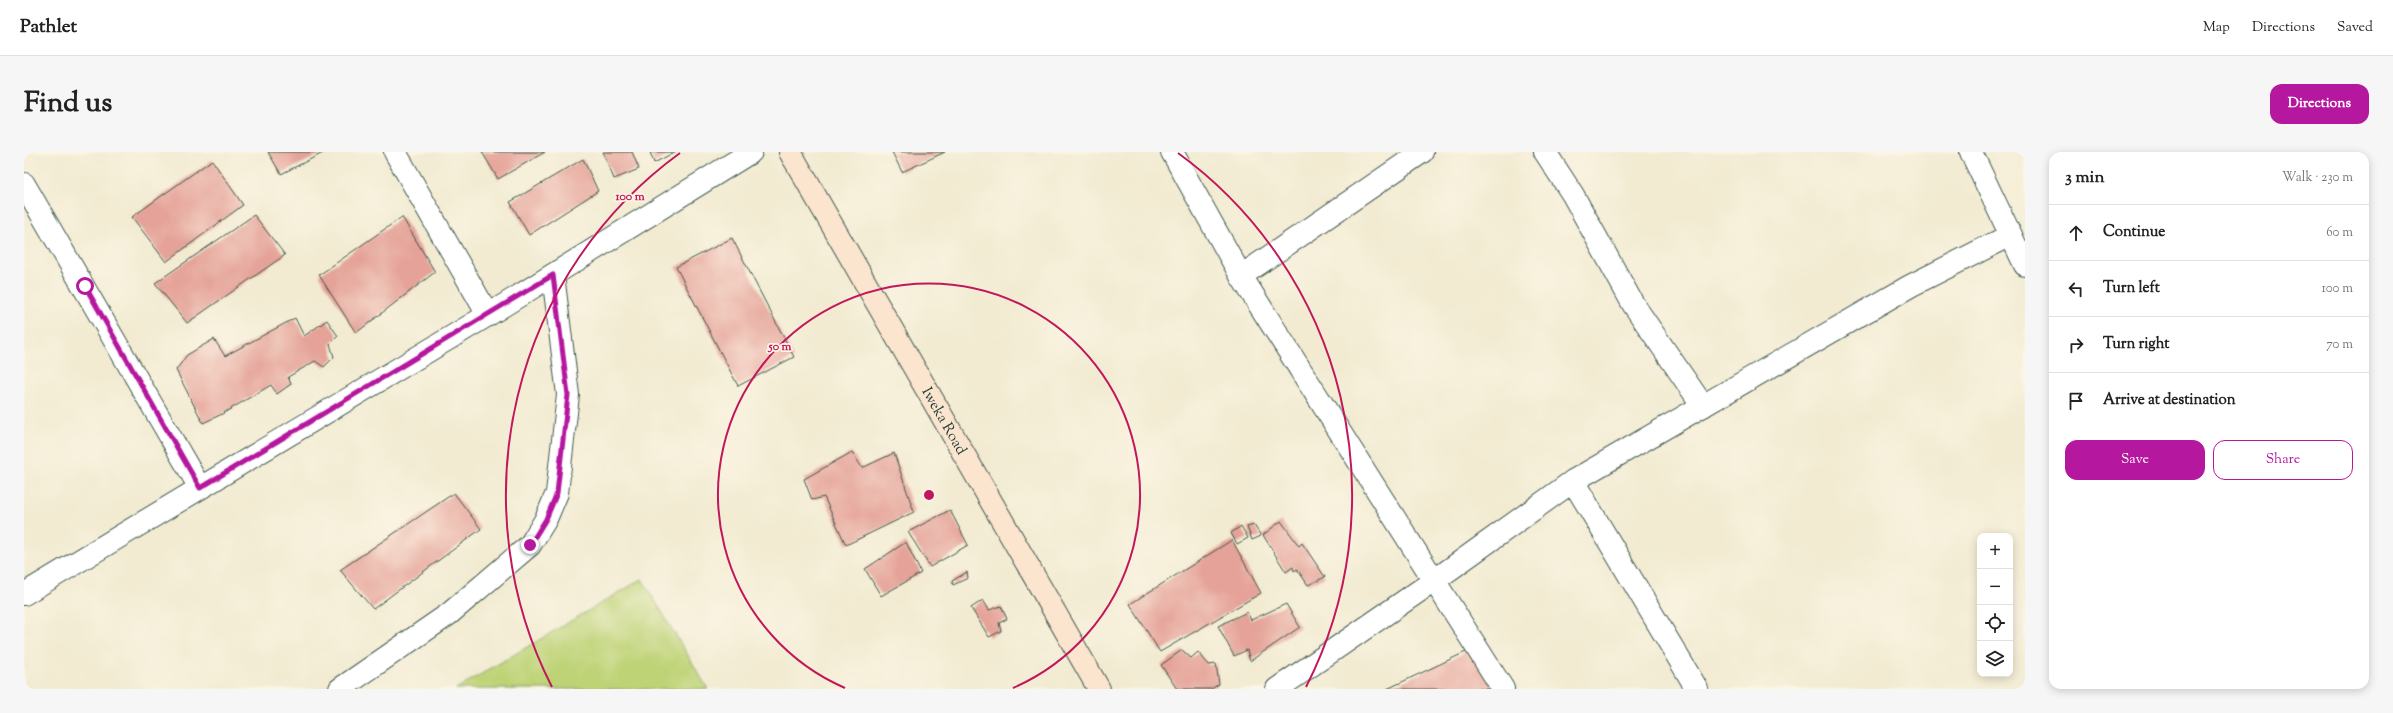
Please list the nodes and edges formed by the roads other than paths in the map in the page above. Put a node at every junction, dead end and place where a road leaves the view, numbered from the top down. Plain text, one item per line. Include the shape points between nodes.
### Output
1 (395, 152) edge
2 (751, 152) edge
3 (790, 152) edge
4 (1172, 152) edge
5 (1422, 152) edge
6 (1545, 152) edge
7 (1971, 152) edge
8 (26, 189) edge
9 (2011, 235) junction
10 (2025, 265) edge
11 (553, 275) junction
12 (1241, 276) junction
13 (488, 315) junction
14 (1703, 406) junction
15 (1573, 481) junction
16 (200, 488) junction
17 (1435, 580) junction
18 (24, 594) edge
19 (340, 689) edge
20 (1098, 689) edge
21 (1277, 689) edge
22 (1503, 689) edge
23 (1697, 689) edge

1 - 13 street
2 - 11 street
3 - 20 main road, Iweka Road
4 - 12 street
5 - 12 street
6 - 14 street via 1573,195 1633,304
7 - 9 street
8 - 16 street
9 - 10 street
9 - 14 street via 1910,286
11 - 13 street
11 - 19 street via 568,395 557,493 546,519 530,545 449,614
12 - 17 street
13 - 16 street
14 - 15 street
15 - 17 street
15 - 23 street
16 - 18 street
17 - 21 street
17 - 22 street

